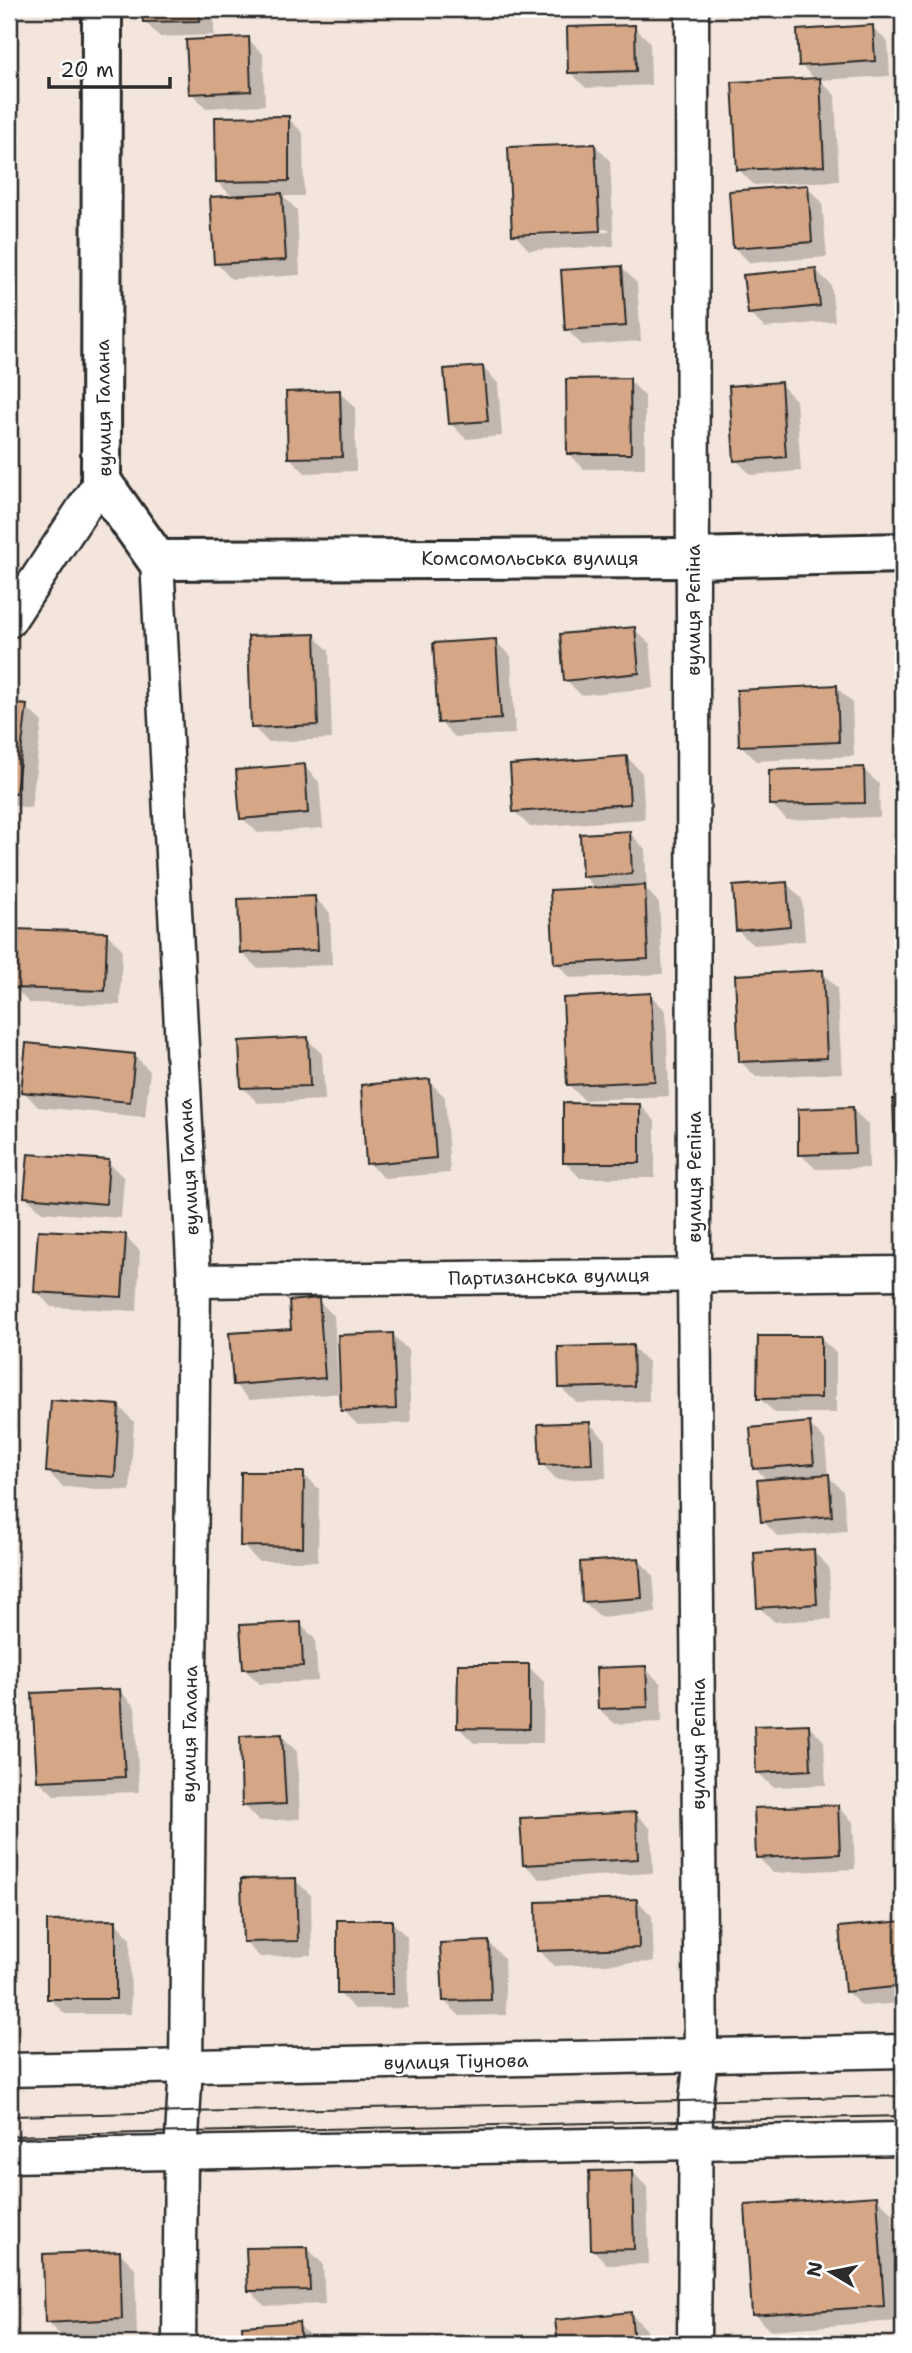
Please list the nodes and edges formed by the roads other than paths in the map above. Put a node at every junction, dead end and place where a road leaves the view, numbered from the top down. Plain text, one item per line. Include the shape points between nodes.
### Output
1 (103, 9) edge
2 (692, 9) edge
3 (101, 481) junction
4 (903, 553) edge
5 (693, 558) junction
6 (157, 560) junction
7 (9, 621) edge
8 (694, 1273) junction
9 (903, 1273) edge
10 (194, 1280) junction
11 (903, 2052) edge
12 (701, 2057) junction
13 (186, 2066) junction
14 (9, 2070) edge
15 (903, 2139) edge
16 (696, 2142) junction
17 (181, 2155) junction
18 (9, 2156) edge
19 (179, 2344) edge
20 (694, 2344) edge

1 - 3 street, вулиця Галана
2 - 5 street, вулиця Рєпіна
3 - 6 street, вулиця Галана
3 - 7 street
4 - 5 street, Комсомольська вулиця
5 - 6 street, Комсомольська вулиця
5 - 8 street, вулиця Рєпіна
6 - 10 street, вулиця Галана
8 - 9 street, Партизанська вулиця
8 - 10 street, Партизанська вулиця
8 - 12 street, вулиця Рєпіна
10 - 13 street, вулиця Галана
11 - 12 street, вулиця Тіунова
12 - 13 street, вулиця Тіунова
12 - 16 street, вулиця Рєпіна
13 - 14 street, вулиця Тіунова
13 - 17 street, вулиця Галана
15 - 16 street
16 - 17 street
16 - 20 street, вулиця Рєпіна
17 - 18 street
17 - 19 street, вулиця Галана

